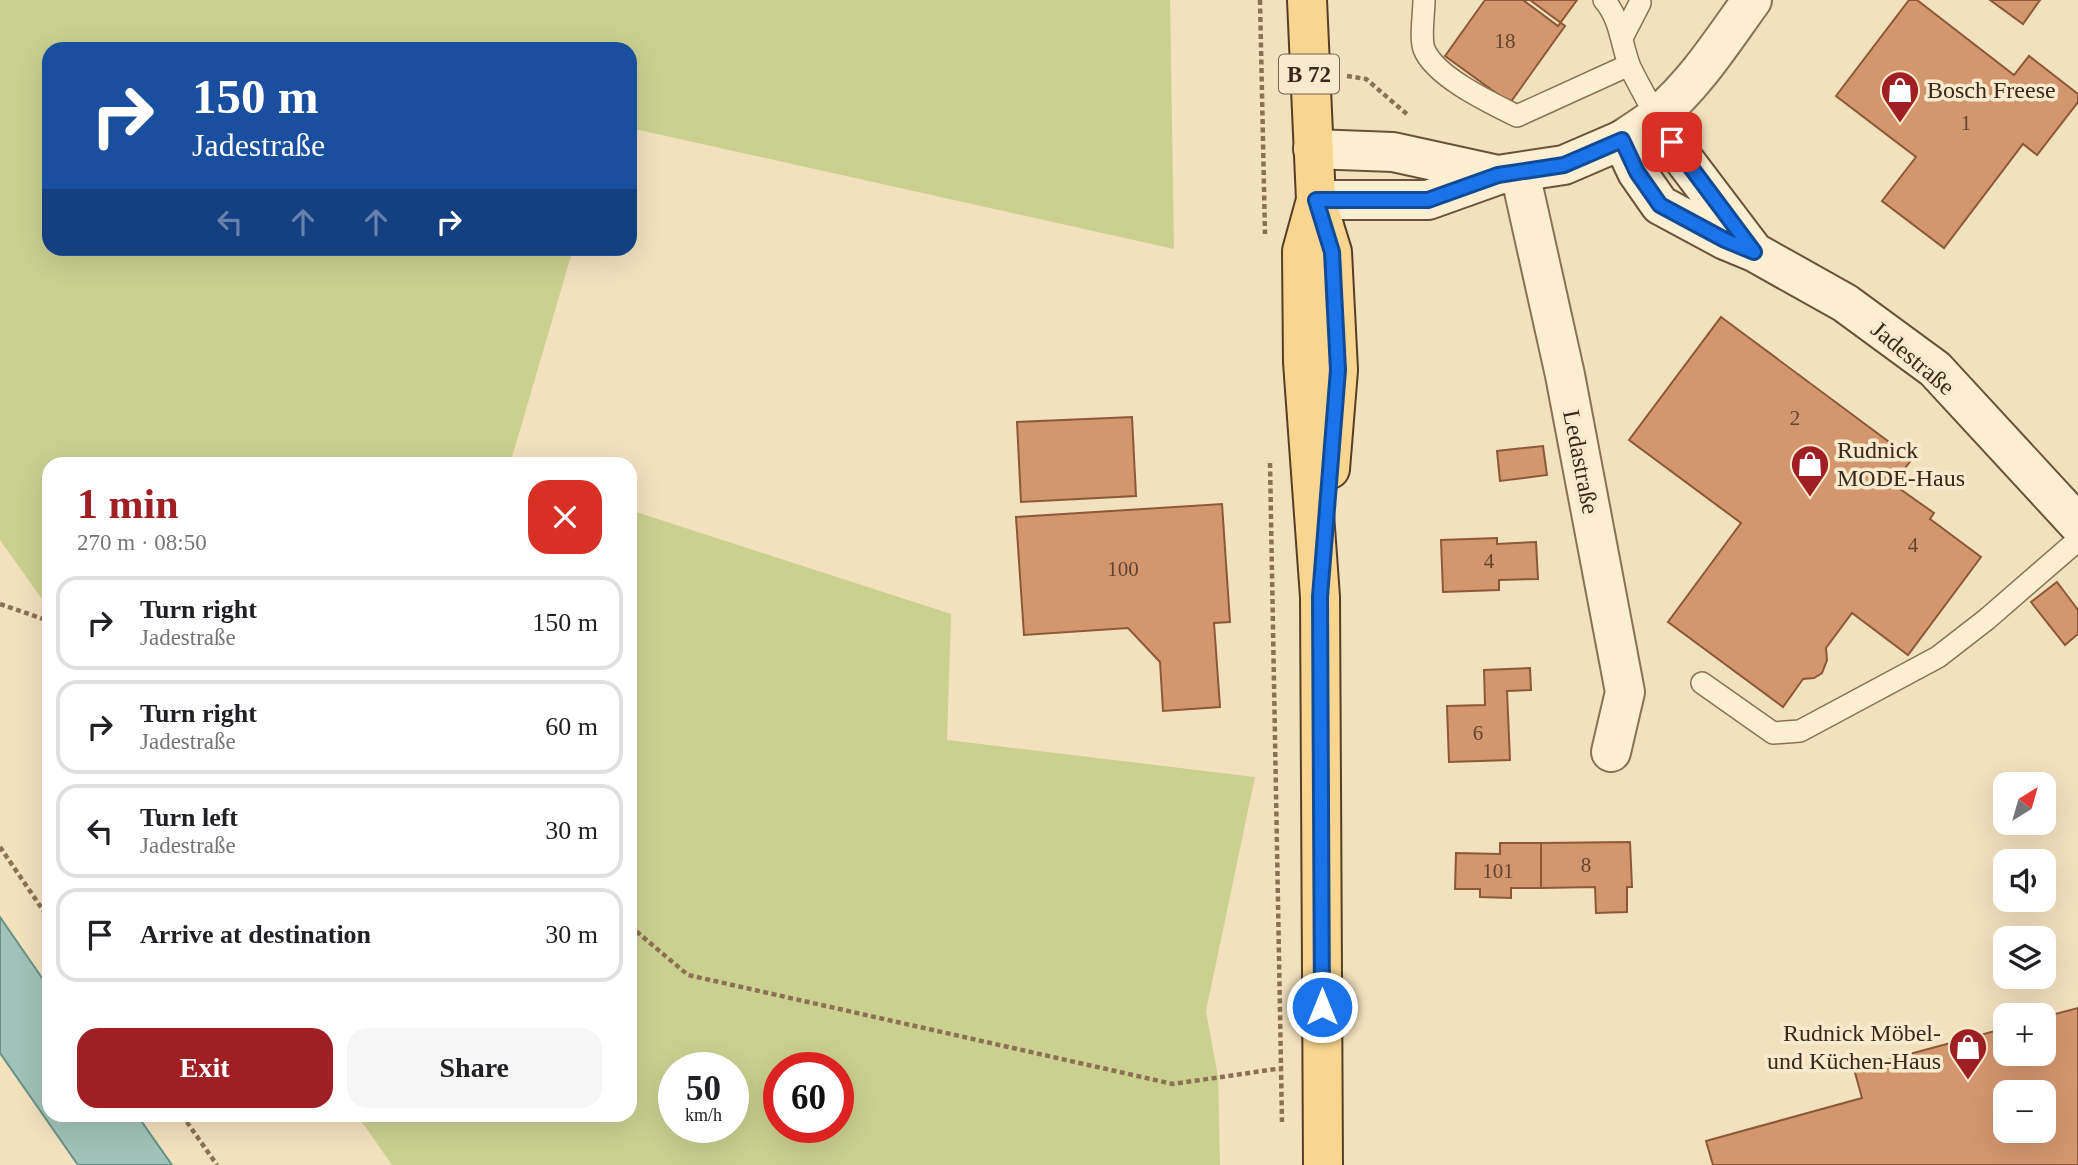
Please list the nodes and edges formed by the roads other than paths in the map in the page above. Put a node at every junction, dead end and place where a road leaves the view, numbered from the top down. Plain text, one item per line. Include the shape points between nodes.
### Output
1 (1307, 0) edge
2 (1424, 0) edge
3 (1604, 0) edge
4 (1752, 0) edge
5 (1640, 3) dead end
6 (1623, 36) junction
7 (1629, 65) junction
8 (1656, 117) junction
9 (1622, 140) junction
10 (1313, 149) junction
11 (1509, 174) junction
12 (1316, 200) junction
13 (1754, 252) junction
14 (2078, 524) edge
15 (2078, 540) edge
16 (1702, 683) dead end
17 (1611, 752) dead end
18 (1323, 1165) edge

1 - 10 main road, B 72
2 - 7 lane via 1423,48 1432,63 1465,89 1517,116
3 - 6 lane
4 - 8 street via 1700,71
5 - 6 lane
6 - 7 lane
7 - 8 lane
8 - 9 street
8 - 13 street, Jadestraße
9 - 11 street via 1564,165
9 - 13 street, Jadestraße via 1660,205
10 - 11 street via 1393,152
10 - 12 main road, B 72
11 - 12 street via 1428,200
11 - 17 street, Ledastraße via 1564,375 1625,692
12 - 18 main road, B 72 via 1302,251 1303,348 1320,597
13 - 14 street, Jadestraße via 1844,303 1935,369
15 - 16 lane via 1938,657 1800,731 1773,733

